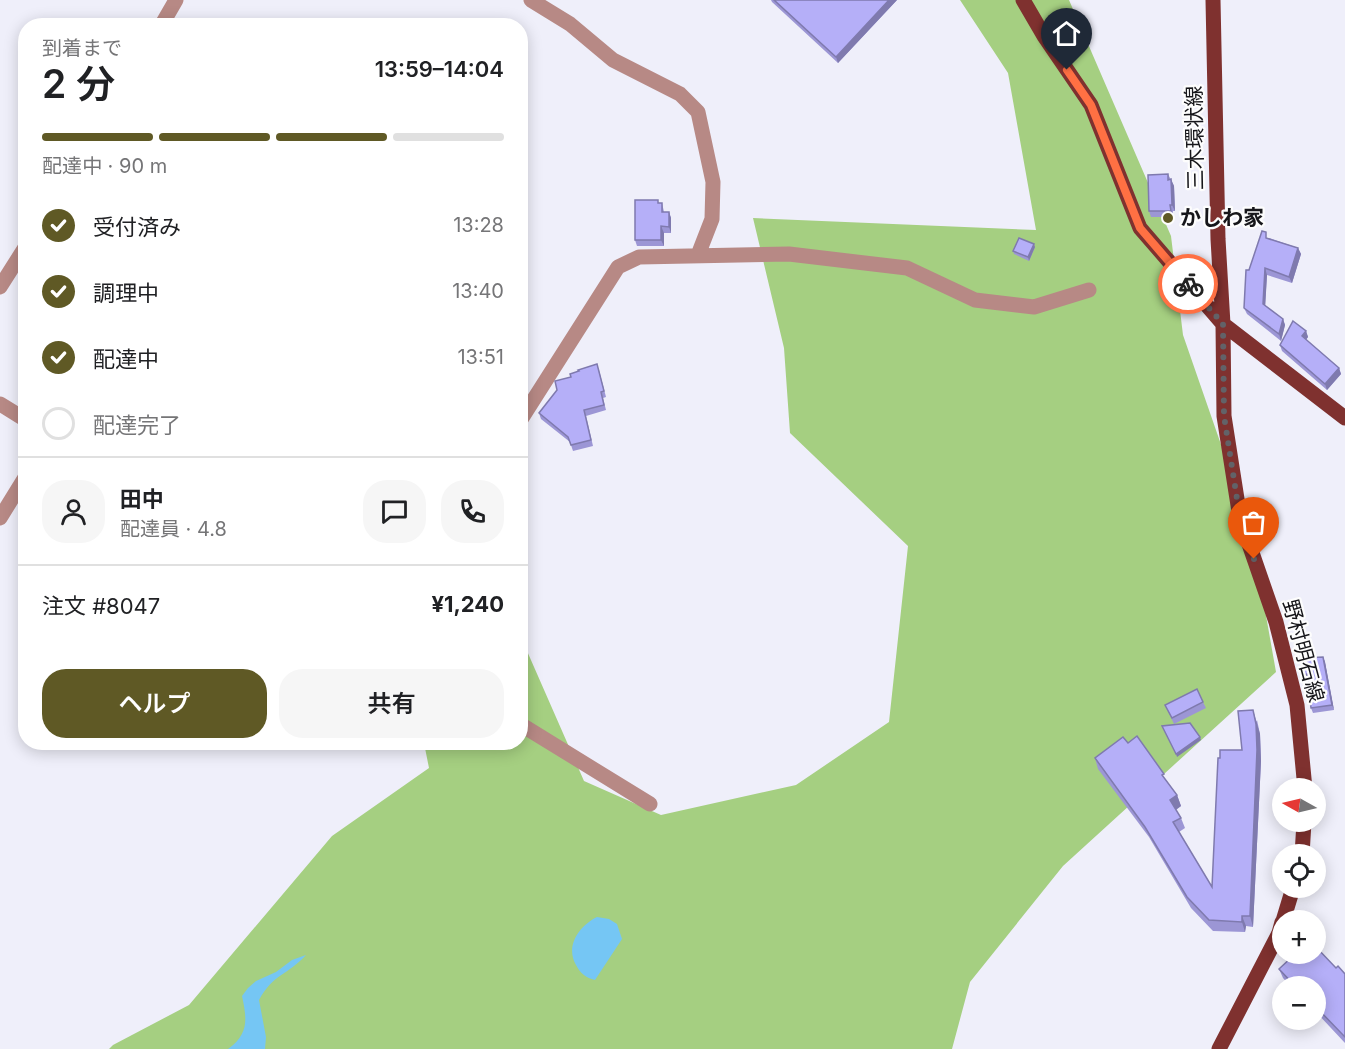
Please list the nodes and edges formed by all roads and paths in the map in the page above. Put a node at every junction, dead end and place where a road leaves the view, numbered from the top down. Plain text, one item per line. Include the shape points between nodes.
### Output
1 (176, 0) edge
2 (531, 0) edge
3 (1023, 0) edge
4 (1213, 0) edge
5 (166, 18) edge
6 (698, 255) junction
7 (18, 258) edge
8 (0, 286) edge
9 (1089, 290) dead end
10 (1223, 324) junction
11 (0, 404) edge
12 (528, 408) edge
13 (18, 415) edge
14 (1345, 418) edge
15 (18, 489) edge
16 (0, 518) edge
17 (528, 729) edge
18 (1304, 778) edge
19 (650, 804) dead end
20 (1272, 947) edge
21 (1219, 1049) edge

1 - 5 street
2 - 6 street via 570,24 613,60 680,94 698,112 713,182 712,219
3 - 10 main road via 1091,105 1140,228
4 - 10 main road, 三木環状線
6 - 9 street via 789,254 907,268 975,300 1034,307
6 - 12 street via 639,256 618,267
7 - 8 street
10 - 14 main road
10 - 18 main road, 野村明石線 via 1224,416 1240,518 1276,622 1297,705
11 - 13 street
15 - 16 street
17 - 19 street
20 - 21 main road

